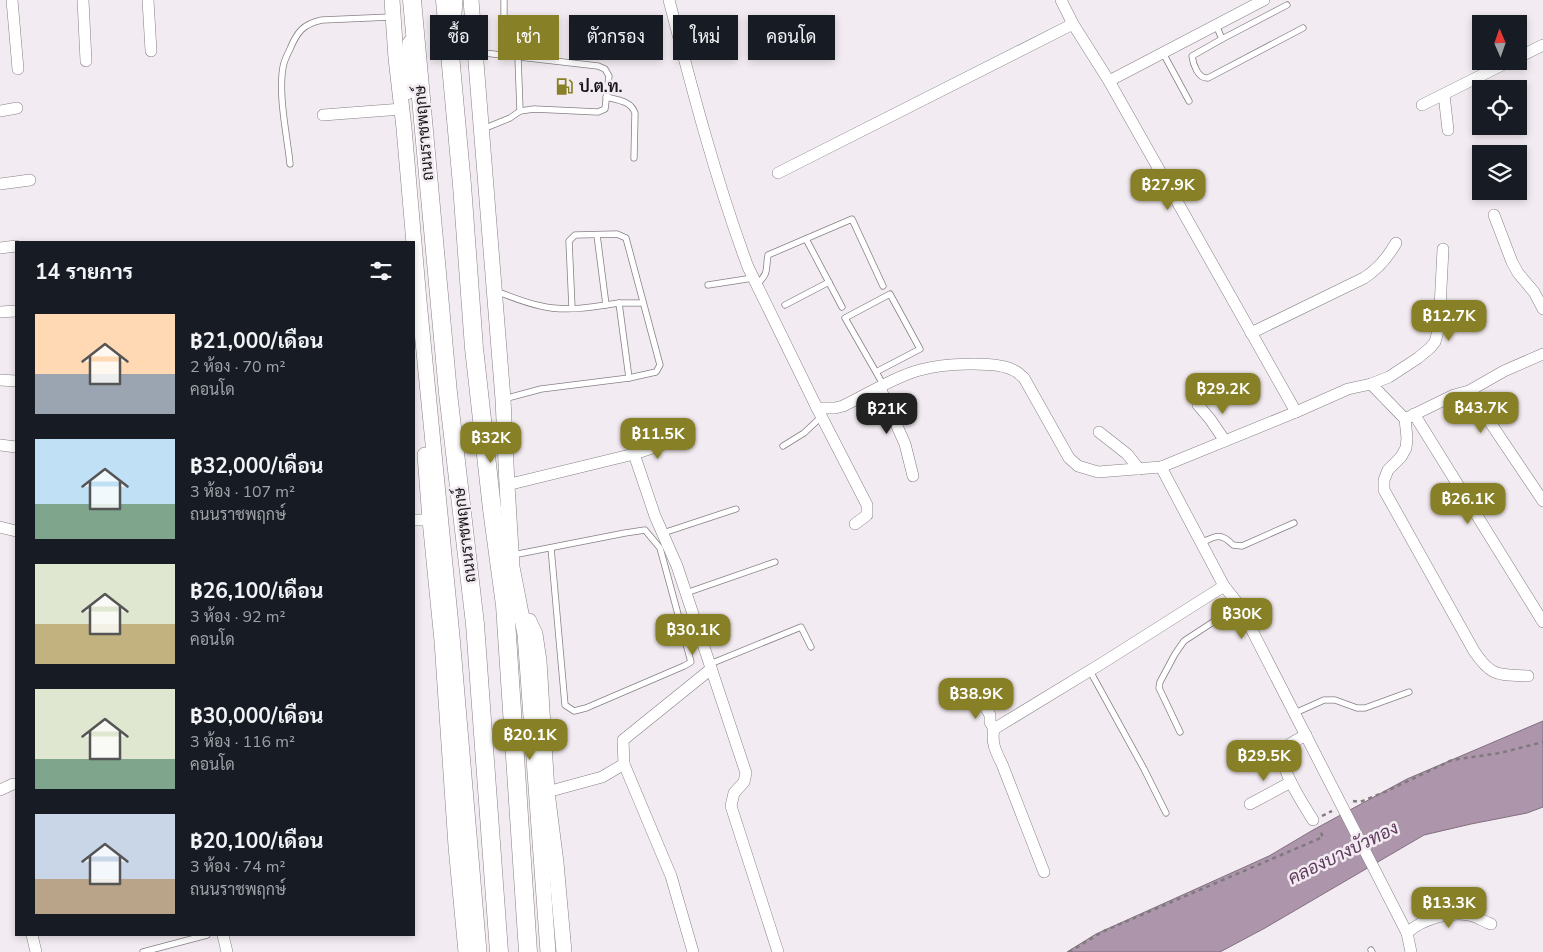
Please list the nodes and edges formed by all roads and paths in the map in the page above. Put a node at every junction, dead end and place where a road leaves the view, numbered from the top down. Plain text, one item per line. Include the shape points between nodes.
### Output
1 (12, 0) edge
2 (83, 0) edge
3 (148, 0) edge
4 (392, 0) edge
5 (446, 0) edge
6 (455, 0) edge
7 (471, 0) edge
8 (504, 0) edge
9 (669, 0) edge
10 (1061, 0) edge
11 (1264, 0) edge
12 (1287, 5) dead end
13 (412, 7) edge
14 (447, 15) edge
15 (454, 15) edge
16 (472, 15) edge
17 (504, 15) edge
18 (394, 17) junction
19 (1073, 24) junction
20 (1216, 25) junction
21 (1303, 28) dead end
22 (1222, 40) junction
23 (1543, 45) edge
24 (151, 51) dead end
25 (1528, 52) edge
26 (1163, 53) junction
27 (450, 60) edge
28 (475, 60) edge
29 (518, 60) edge
30 (545, 60) edge
31 (86, 61) dead end
32 (18, 69) dead end
33 (1493, 70) edge
34 (1109, 81) junction
35 (1444, 95) junction
36 (606, 97) junction
37 (1189, 101) dead end
38 (1422, 105) dead end
39 (17, 108) dead end
40 (402, 109) junction
41 (0, 111) edge
42 (520, 111) junction
43 (324, 115) dead end
44 (404, 128) junction
45 (482, 129) junction
46 (1448, 130) dead end
47 (634, 158) dead end
48 (290, 164) dead end
49 (778, 173) dead end
50 (30, 180) dead end
51 (0, 184) edge
52 (1494, 215) dead end
53 (597, 235) junction
54 (806, 239) junction
55 (412, 241) edge
56 (1396, 243) dead end
57 (15, 246) edge
58 (0, 248) edge
59 (1443, 249) dead end
60 (755, 281) junction
61 (829, 282) junction
62 (708, 285) dead end
63 (883, 286) dead end
64 (415, 287) edge
65 (494, 290) junction
66 (416, 301) edge
67 (619, 303) junction
68 (643, 303) junction
69 (606, 305) junction
70 (785, 305) dead end
71 (842, 307) dead end
72 (572, 308) junction
73 (1543, 309) edge
74 (15, 311) edge
75 (0, 312) edge
76 (1251, 333) junction
77 (1543, 354) edge
78 (876, 372) junction
79 (629, 378) junction
80 (0, 380) edge
81 (15, 381) edge
82 (1371, 384) junction
83 (882, 387) junction
84 (1469, 391) junction
85 (503, 399) junction
86 (1198, 405) dead end
87 (430, 406) junction
88 (819, 412) junction
89 (1296, 412) junction
90 (1410, 417) junction
91 (1099, 432) dead end
92 (673, 441) dead end
93 (1224, 441) junction
94 (0, 445) edge
95 (783, 446) dead end
96 (15, 447) edge
97 (634, 454) junction
98 (1161, 467) junction
99 (1139, 469) junction
100 (913, 476) dead end
101 (506, 486) junction
102 (1543, 501) edge
103 (736, 509) dead end
104 (415, 520) edge
105 (430, 520) junction
106 (1294, 523) dead end
107 (856, 524) dead end
108 (0, 527) edge
109 (15, 531) edge
110 (663, 533) junction
111 (1201, 543) junction
112 (551, 548) junction
113 (512, 562) junction
114 (775, 562) dead end
115 (1224, 586) junction
116 (686, 593) junction
117 (1239, 605) junction
118 (1543, 622) edge
119 (811, 647) dead end
120 (711, 666) junction
121 (1090, 671) junction
122 (1528, 676) dead end
123 (1409, 692) dead end
124 (980, 698) dead end
125 (1294, 713) junction
126 (994, 729) junction
127 (1180, 732) dead end
128 (1306, 735) junction
129 (1543, 742) edge
130 (624, 764) junction
131 (1291, 782) junction
132 (13, 784) dead end
133 (0, 790) edge
134 (548, 792) junction
135 (1250, 804) dead end
136 (1343, 805) junction
137 (1166, 813) dead end
138 (1313, 820) junction
139 (1044, 872) dead end
140 (1491, 924) dead end
141 (1407, 933) junction
142 (32, 936) edge
143 (203, 936) edge
144 (223, 936) edge
145 (36, 952) edge
146 (143, 952) edge
147 (227, 952) edge
148 (466, 952) edge
149 (479, 952) edge
150 (499, 952) edge
151 (528, 952) edge
152 (548, 952) edge
153 (564, 952) edge
154 (693, 952) edge
155 (778, 952) edge
156 (1069, 952) edge
157 (1411, 952) edge

1 - 32 street
2 - 31 street
3 - 24 street
4 - 18 main road, ถนนราชพฤกษ์
5 - 14 main road, ถนนราชพฤกษ์
6 - 15 main road
7 - 16 main road
8 - 17 lane
9 - 60 street via 712,154 741,248
10 - 19 street
11 - 20 street
12 - 22 lane
13 - 44 main road
13 - 150 main road, ถนนราชพฤกษ์ via 448,393 475,624
18 - 40 main road, ถนนราชพฤกษ์
18 - 48 lane via 312,22 295,37 283,65 280,86
19 - 34 street
19 - 49 street
20 - 22 lane
20 - 26 street
21 - 22 lane via 1208,78 1200,76 1192,56
23 - 25 street
26 - 34 street
26 - 37 lane
27 - 151 main road, ถนนราชพฤกษ์ via 474,348 505,605
28 - 45 main road
29 - 42 lane
30 - 36 lane via 605,69 609,76
33 - 35 street
34 - 76 street
35 - 38 street
35 - 46 street
36 - 42 lane via 605,109 598,112
36 - 47 lane via 634,108
39 - 41 street
40 - 43 street
40 - 44 main road, ถนนราชพฤกษ์
42 - 45 lane
44 - 55 main road, ถนนราชพฤกษ์
45 - 65 main road
50 - 51 street
52 - 73 street via 1512,262
53 - 68 lane via 617,234 626,238
53 - 69 lane
53 - 72 lane via 575,235 569,241
54 - 60 lane via 768,255 765,275
54 - 61 lane
54 - 63 lane via 852,219
56 - 76 street via 1387,259 1364,278
57 - 58 street
59 - 82 street via 1439,327 1435,342 1399,371
60 - 62 lane
60 - 88 street
61 - 70 lane
61 - 71 lane
64 - 66 main road, ถนนราชพฤกษ์
65 - 72 lane via 542,307
65 - 85 main road
66 - 87 main road, ถนนราชพฤกษ์
67 - 68 lane
67 - 69 lane
67 - 79 lane
68 - 79 lane via 660,365 656,372
69 - 72 lane
74 - 75 street
76 - 89 street
77 - 84 street
78 - 78 lane via 845,318 890,294 920,349
78 - 83 lane
79 - 85 lane via 542,389
80 - 81 street
82 - 89 street via 1348,389
82 - 90 street
83 - 88 street via 844,406
83 - 99 street via 935,366 1005,367 1024,378 1069,458 1078,466 1098,472
83 - 100 street via 905,444
84 - 90 street
84 - 102 street
85 - 101 main road
86 - 93 street
87 - 105 main road via 425,462
87 - 149 main road, ถนนราชพฤกษ์
88 - 95 lane via 804,433
88 - 107 street via 867,506 867,515
89 - 93 street
90 - 118 street
90 - 122 street via 1406,448 1388,470 1384,490 1484,666 1499,674
91 - 99 street via 1127,454
92 - 97 street
93 - 98 street
94 - 96 street
97 - 101 street
97 - 110 street
98 - 99 street
98 - 111 street
101 - 113 main road
103 - 110 lane
104 - 105 street
105 - 148 main road
106 - 111 lane via 1242,546 1233,545 1220,536
108 - 109 street
110 - 116 street
111 - 115 street
112 - 112 lane via 645,530 660,548 691,662 586,708 574,710 565,705
112 - 113 lane
113 - 134 main road via 535,634
113 - 152 main road via 525,634
114 - 116 lane
115 - 117 street
115 - 121 street
116 - 120 street
117 - 125 street
117 - 127 lane via 1184,641 1160,682 1159,688
119 - 120 lane via 801,627
120 - 130 street via 622,740
120 - 155 street via 746,773 744,782 734,793 731,806
121 - 126 street
121 - 137 lane
123 - 125 lane via 1365,708 1324,700
124 - 126 street
125 - 128 street
126 - 139 street via 994,747
128 - 131 street via 1284,748 1282,755
128 - 136 street
129 - 136 path via 1452,760 1387,791
130 - 134 street via 602,777
130 - 154 street via 671,876
131 - 135 street
131 - 138 street
132 - 133 street
134 - 153 main road
136 - 138 path
136 - 141 street
138 - 156 path via 1324,837 1104,931
140 - 141 street via 1472,916 1454,915 1434,918
141 - 157 street
142 - 145 street
143 - 146 lane
144 - 147 street

